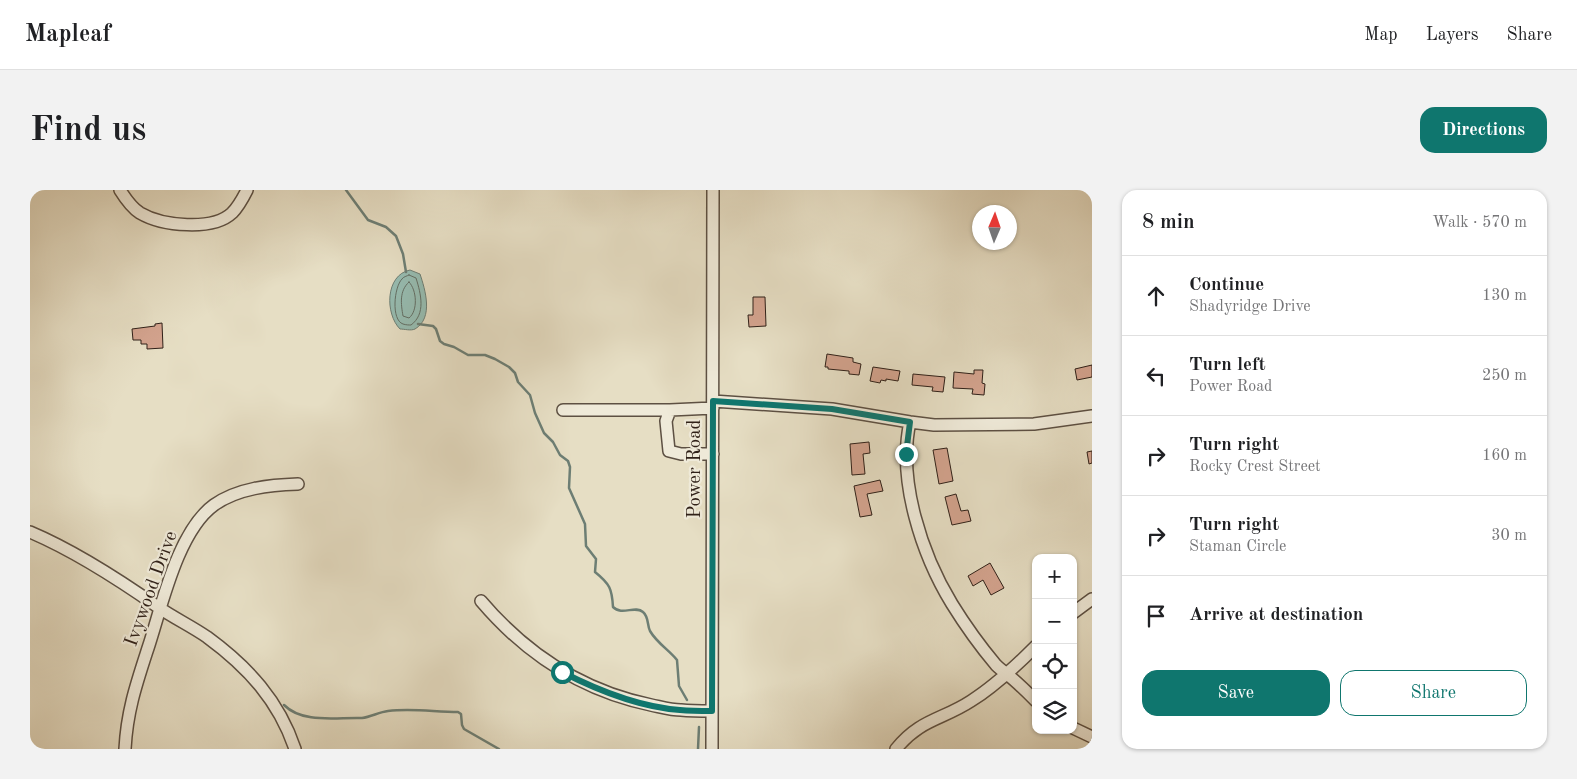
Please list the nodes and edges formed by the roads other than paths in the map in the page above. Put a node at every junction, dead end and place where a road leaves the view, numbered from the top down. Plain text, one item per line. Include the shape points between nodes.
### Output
1 (120, 190) edge
2 (247, 190) edge
3 (713, 190) edge
4 (713, 405) junction
5 (563, 410) dead end
6 (670, 410) junction
7 (1092, 416) edge
8 (910, 422) junction
9 (713, 454) junction
10 (298, 484) dead end
11 (30, 532) edge
12 (1092, 599) edge
13 (481, 601) dead end
14 (160, 608) junction
15 (1077, 610) edge
16 (1032, 650) edge
17 (1007, 674) junction
18 (1032, 697) edge
19 (712, 711) junction
20 (1077, 730) edge
21 (1092, 737) edge
22 (125, 749) edge
23 (295, 749) edge
24 (712, 749) edge
25 (896, 749) edge

1 - 2 street via 141,214 174,224 218,221 232,213
3 - 4 street, Power Road
4 - 6 street
4 - 8 street via 832,409
4 - 9 street, Power Road
5 - 6 street
6 - 9 street via 666,421 669,451
7 - 8 street via 1006,425
8 - 17 street via 906,454 908,479 929,558 957,612 998,668
9 - 19 street, Power Road
10 - 14 street, Ivywood Drive via 251,489 214,505 194,525
11 - 14 street via 89,563
12 - 15 street
13 - 19 street via 514,636 555,667 580,681 628,700 680,710
14 - 22 street, Ivywood Drive via 135,684 126,726
14 - 23 street via 236,659 270,697 287,726
16 - 17 street
17 - 18 street
17 - 25 street via 969,703 914,730
19 - 24 street, Power Road
20 - 21 street

